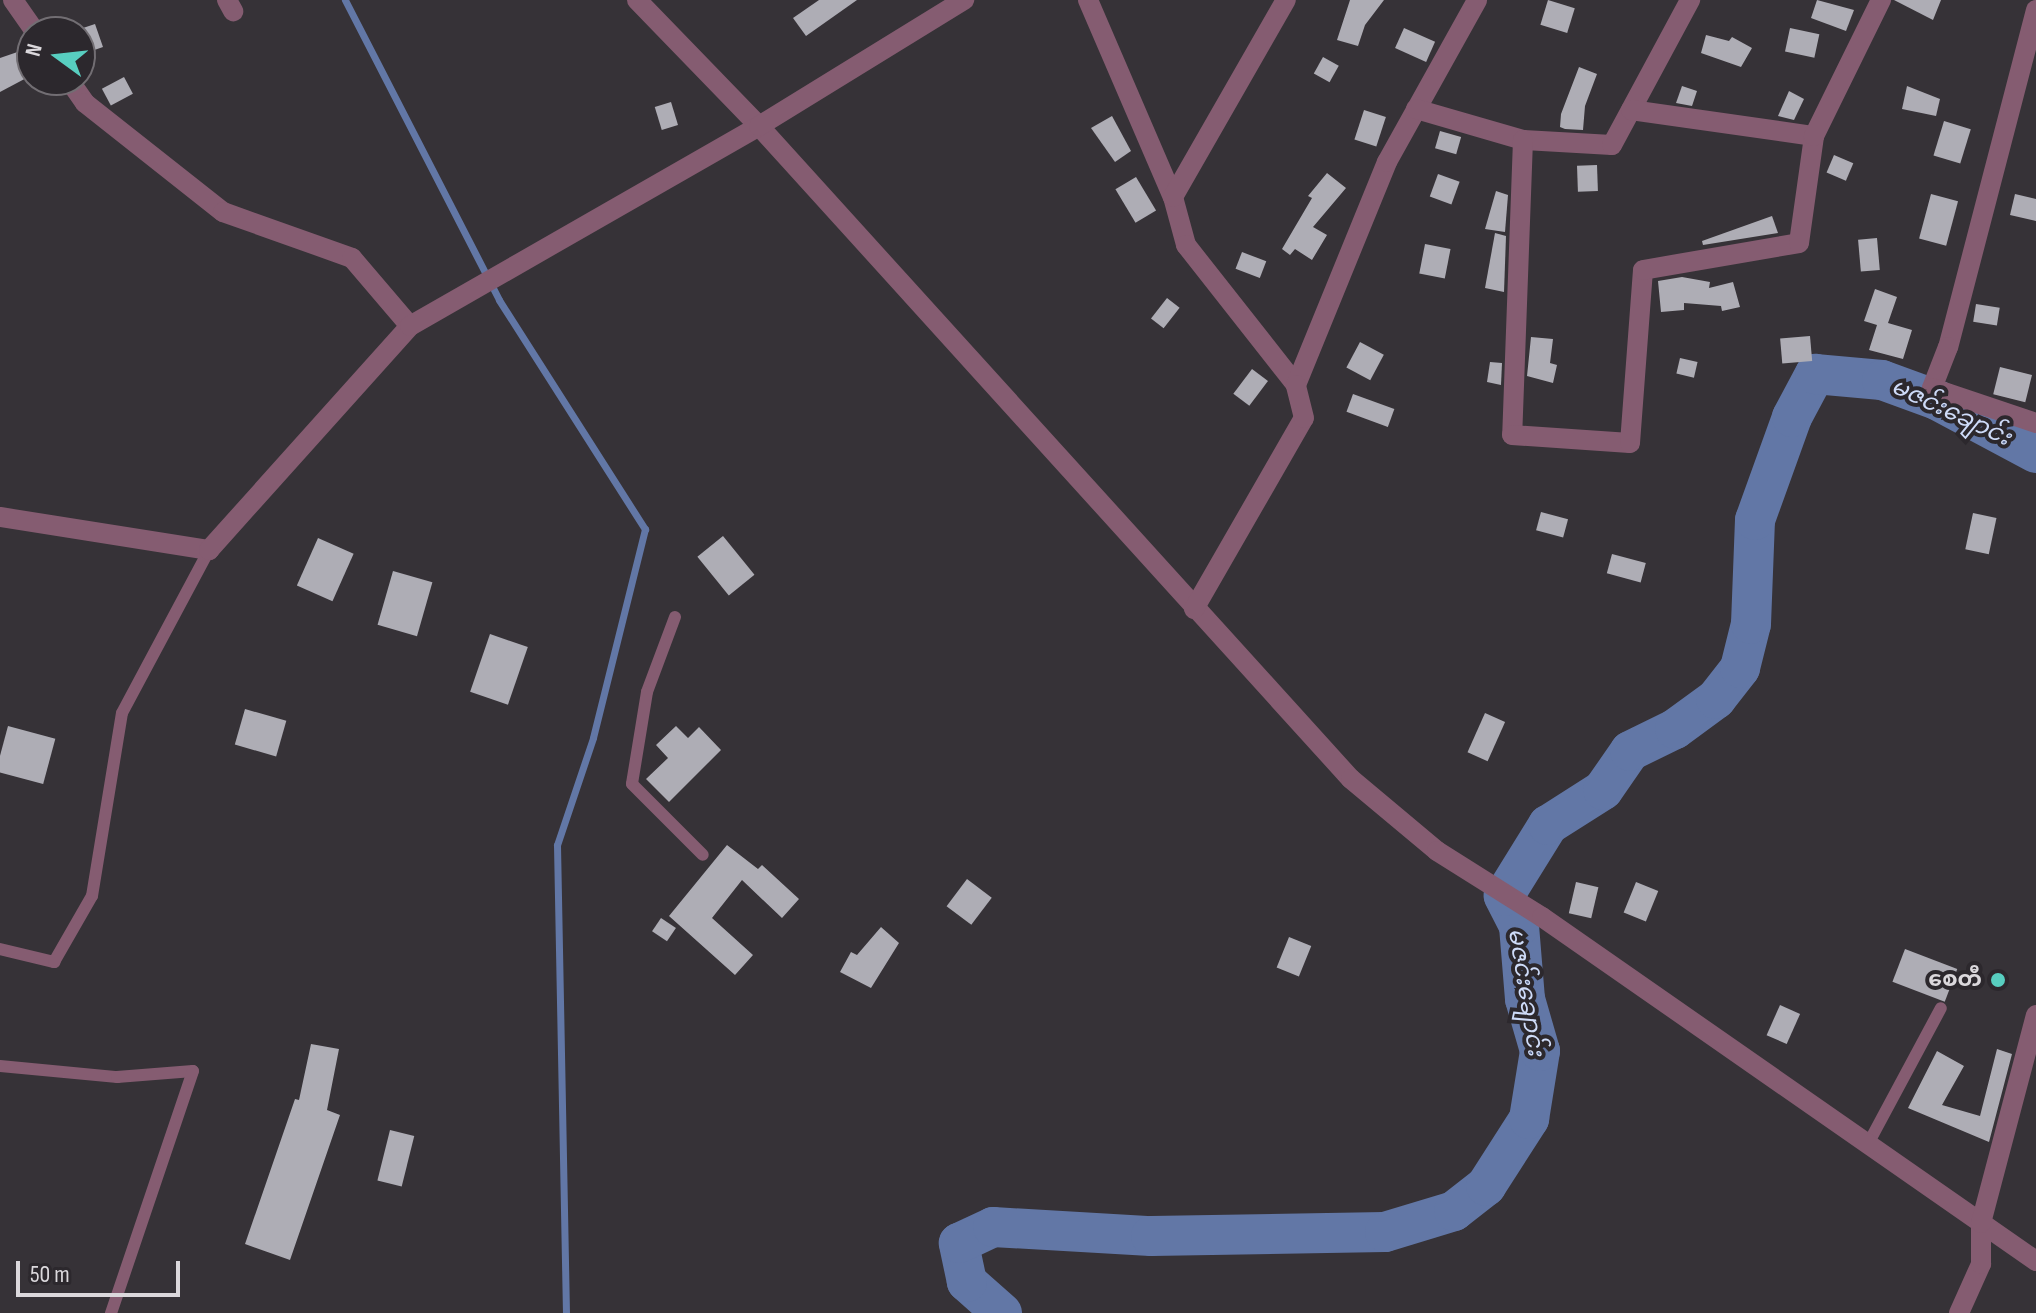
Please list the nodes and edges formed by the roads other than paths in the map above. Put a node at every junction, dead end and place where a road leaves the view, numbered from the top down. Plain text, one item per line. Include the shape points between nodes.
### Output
1 (637, 0) edge
2 (964, 0) edge
3 (1089, 0) edge
4 (1286, 0) edge
5 (1477, 0) edge
6 (1690, 0) edge
7 (1881, 0) edge
8 (2036, 10) edge
9 (80, 96) edge
10 (1416, 109) junction
11 (1631, 110) junction
12 (759, 126) junction
13 (1814, 136) junction
14 (1523, 140) junction
15 (1173, 197) junction
16 (410, 326) junction
17 (1296, 385) junction
18 (2036, 423) edge
19 (0, 517) edge
20 (209, 550) junction
21 (1194, 609) junction
22 (675, 617) dead end
23 (703, 855) dead end
24 (0, 949) edge
25 (1941, 1008) dead end
26 (2036, 1015) edge
27 (0, 1066) edge
28 (1868, 1144) junction
29 (1981, 1223) junction
30 (2036, 1261) edge
31 (111, 1313) edge
32 (1959, 1313) edge

1 - 12 street
2 - 12 street
3 - 15 street
4 - 15 street
5 - 10 street
6 - 11 street
7 - 13 street
8 - 18 street via 1948,347 1932,388
9 - 16 street via 223,212 352,258
10 - 14 street
10 - 17 street via 1387,162
11 - 13 street
11 - 14 street via 1612,145
12 - 16 street
12 - 21 street
13 - 14 street via 1799,243 1643,270 1630,443 1512,435
15 - 17 street via 1186,245
16 - 20 street
17 - 21 street via 1304,418
19 - 20 street
20 - 24 lane via 122,713 92,896 54,962
21 - 28 street via 1351,779 1437,851 1542,917
22 - 23 lane via 647,692 632,784
25 - 28 lane
26 - 29 street
27 - 31 lane via 117,1077 193,1071
28 - 29 street
29 - 30 street
29 - 32 street via 1981,1264

